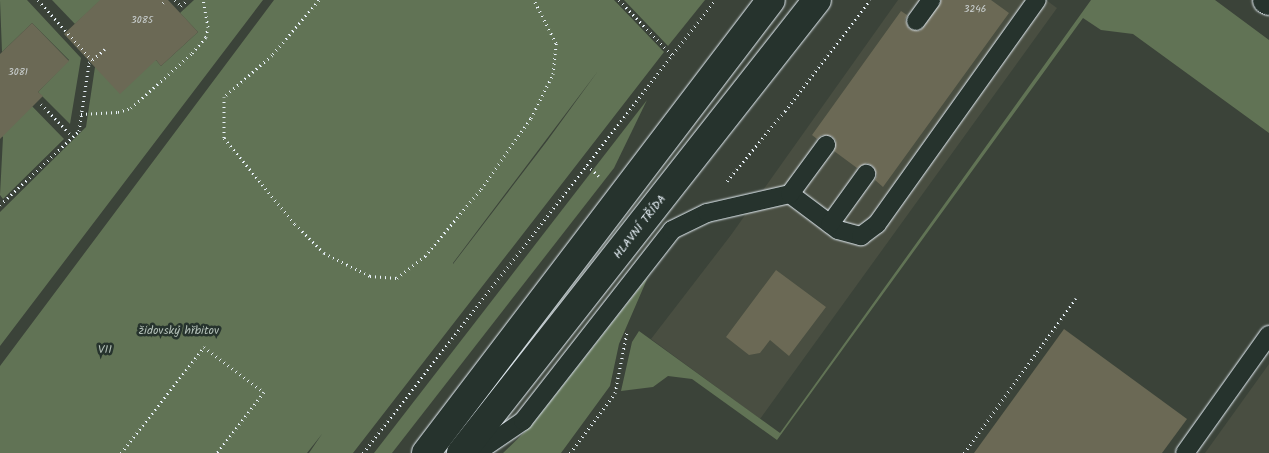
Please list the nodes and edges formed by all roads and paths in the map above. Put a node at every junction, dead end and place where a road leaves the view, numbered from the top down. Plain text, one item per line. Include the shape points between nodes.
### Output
1 (38, 0) edge
2 (175, 0) edge
3 (187, 0) edge
4 (203, 0) edge
5 (319, 0) edge
6 (534, 0) edge
7 (619, 0) edge
8 (715, 0) edge
9 (771, 0) edge
10 (818, 0) edge
11 (931, 0) edge
12 (1038, 0) edge
13 (916, 21) dead end
14 (105, 49) dead end
15 (672, 55) junction
16 (92, 60) junction
17 (41, 104) dead end
18 (82, 114) junction
19 (72, 136) junction
20 (826, 145) dead end
21 (866, 174) dead end
22 (790, 194) junction
23 (0, 205) edge
24 (830, 224) junction
25 (1076, 298) dead end
26 (1269, 334) edge
27 (120, 453) edge
28 (217, 453) edge
29 (363, 453) edge
30 (426, 453) edge
31 (461, 453) edge
32 (476, 453) edge
33 (964, 453) edge
34 (1185, 453) edge

1 - 16 path
2 - 3 path via 181,6
4 - 18 path via 208,27 206,37 192,53 131,108
5 - 6 path via 272,55 224,97 224,138 295,224 324,253 370,276 397,278 425,256 469,204 531,118 553,74 556,42
7 - 15 path
8 - 15 path
9 - 30 main road
10 - 31 main road, HLAVNÍ TŘÍDA
11 - 13 lane
12 - 24 lane via 967,84 877,224 861,236 838,230
14 - 16 path
15 - 29 path
16 - 18 path
17 - 19 path
18 - 19 path via 79,131
19 - 23 path
20 - 22 lane
21 - 24 lane
22 - 24 lane
22 - 32 lane via 707,213 672,230 523,421
25 - 33 path
26 - 34 lane
27 - 28 path via 204,347 264,392

